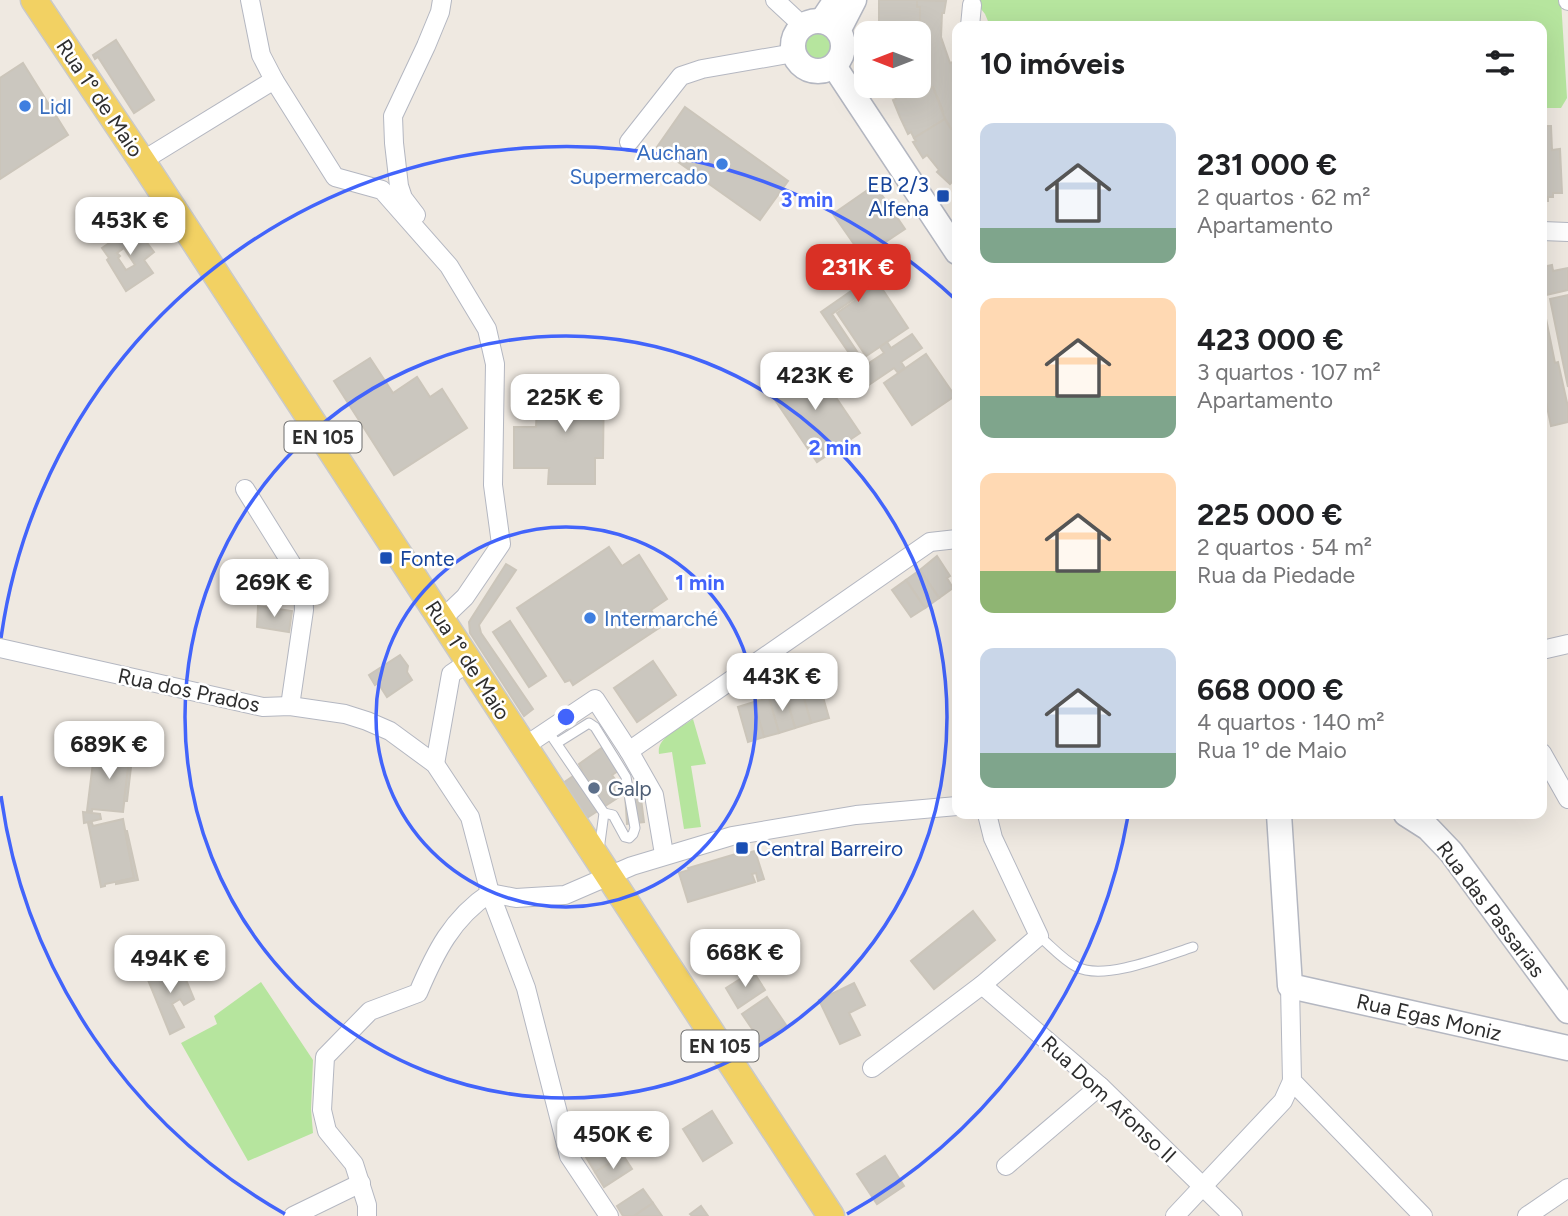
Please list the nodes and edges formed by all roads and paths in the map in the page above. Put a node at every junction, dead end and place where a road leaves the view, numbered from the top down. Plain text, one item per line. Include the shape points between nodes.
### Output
1 (34, 0) edge
2 (250, 0) edge
3 (442, 0) edge
4 (775, 0) edge
5 (835, 0) edge
6 (854, 0) edge
7 (972, 5) dead end
8 (970, 21) edge
9 (821, 26) junction
10 (794, 53) junction
11 (834, 66) junction
12 (274, 80) junction
13 (629, 142) dead end
14 (394, 143) junction
15 (142, 161) junction
16 (382, 190) junction
17 (1547, 231) edge
18 (1568, 232) edge
19 (952, 235) edge
20 (438, 251) junction
21 (245, 489) dead end
22 (952, 539) edge
23 (442, 619) junction
24 (1568, 644) edge
25 (0, 649) edge
26 (1547, 649) edge
27 (470, 662) junction
28 (290, 706) junction
29 (553, 737) junction
30 (525, 746) junction
31 (629, 751) junction
32 (1547, 762) edge
33 (435, 764) junction
34 (1568, 799) edge
35 (952, 806) edge
36 (604, 813) junction
37 (988, 819) edge
38 (1279, 819) edge
39 (1414, 819) edge
40 (664, 854) junction
41 (604, 867) junction
42 (490, 893) junction
43 (1039, 936) junction
44 (1193, 947) dead end
45 (982, 985) junction
46 (1290, 986) junction
47 (1568, 1011) edge
48 (1568, 1048) edge
49 (872, 1068) dead end
50 (1292, 1081) junction
51 (1100, 1086) junction
52 (1006, 1166) dead end
53 (361, 1183) junction
54 (1204, 1187) junction
55 (1568, 1188) edge
56 (293, 1216) edge
57 (367, 1216) edge
58 (609, 1216) edge
59 (831, 1216) edge
60 (1175, 1216) edge
61 (1233, 1216) edge
62 (1423, 1216) edge
63 (1527, 1216) edge

1 - 15 main road, Rua 1º de Maio / EN 105
2 - 12 street via 261,55
3 - 14 street via 393,116
4 - 9 street
5 - 9 street
6 - 9 street
7 - 8 street
9 - 10 street via 797,33
9 - 11 street via 843,40 844,50
10 - 11 street via 799,62 815,71
10 - 13 street via 681,76
11 - 19 street
12 - 15 street
12 - 16 street via 335,177
14 - 16 street via 388,186
14 - 20 street via 399,186
15 - 23 main road, Rua 1º de Maio / EN 105
16 - 20 street
17 - 18 street
20 - 23 street via 486,329 495,364 493,485 501,544 465,597
21 - 28 street via 303,582 304,610
22 - 31 street via 933,540
23 - 27 main road, Rua 1º de Maio / EN 105
24 - 26 street
25 - 28 street, Rua dos Prados via 263,707
27 - 30 main road, Rua 1º de Maio / EN 105
27 - 33 street via 451,674
28 - 33 street, Rua dos Prados via 367,720
29 - 30 street
29 - 31 street via 595,699
29 - 36 lane
29 - 36 lane via 589,723 596,727 626,777 633,834 625,837 613,815
30 - 41 main road, Rua 1º de Maio / EN 105
31 - 40 street via 654,795
32 - 34 street
33 - 42 street, Rua dos Prados via 470,817
35 - 40 street via 856,815 732,835
36 - 41 lane
37 - 43 street
38 - 46 street
39 - 47 street, Rua das Passarias via 1451,852
40 - 41 street
41 - 42 street via 565,895 516,898
41 - 59 main road, Rua 1º de Maio / EN 105
42 - 53 street via 446,936 418,993 370,1011 325,1057 321,1110 327,1131 354,1164
42 - 58 street, Rua dos Prados via 526,988 569,1156
43 - 44 lane via 1077,967 1092,972
43 - 45 street
45 - 49 street
45 - 51 street, Rua Dom Afonso II
46 - 48 street, Rua Egas Moniz
46 - 50 street
50 - 54 street via 1283,1101
50 - 62 street
51 - 52 street
51 - 54 street, Rua Dom Afonso II
53 - 56 street
53 - 57 street
54 - 60 street
54 - 61 street, Rua Dom Afonso II
55 - 63 street

